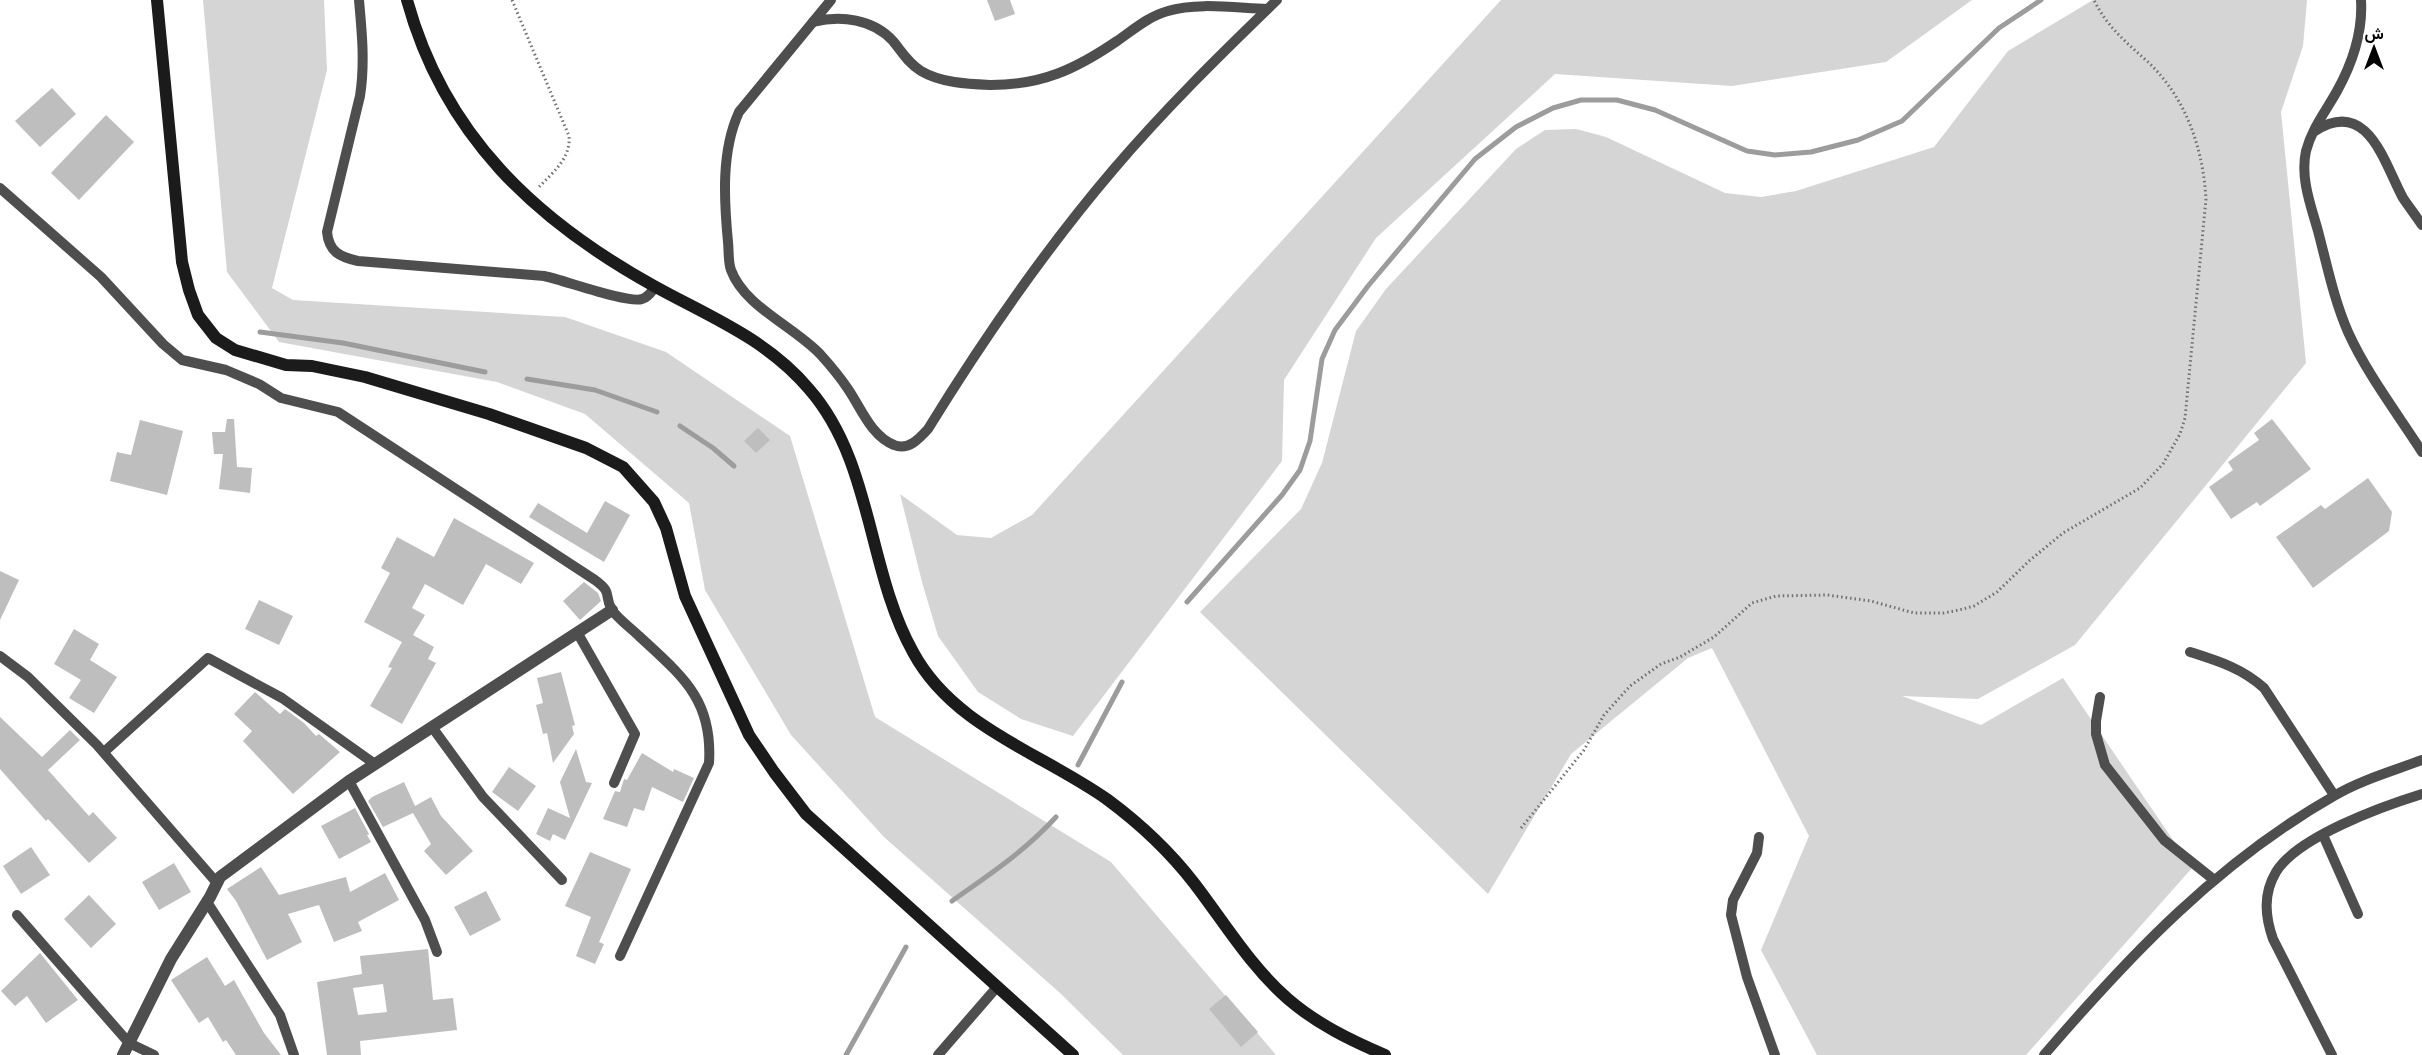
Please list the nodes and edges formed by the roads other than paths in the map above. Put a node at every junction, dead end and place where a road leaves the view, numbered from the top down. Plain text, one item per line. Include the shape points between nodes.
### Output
1 (157, 0) edge
2 (359, 0) edge
3 (407, 0) edge
4 (831, 0) edge
5 (1277, 0) edge
6 (2361, 0) edge
7 (1267, 9) junction
8 (813, 22) junction
9 (2313, 133) junction
10 (0, 188) edge
11 (2422, 225) edge
12 (655, 286) junction
13 (2422, 452) edge
14 (612, 610) junction
15 (577, 632) junction
16 (2190, 652) dead end
17 (0, 656) edge
18 (2100, 697) dead end
19 (432, 727) junction
20 (104, 752) junction
21 (2422, 760) edge
22 (375, 765) junction
23 (349, 781) junction
24 (614, 783) dead end
25 (2422, 794) edge
26 (2334, 795) junction
27 (2323, 835) junction
28 (1759, 837) dead end
29 (2213, 879) junction
30 (562, 880) dead end
31 (217, 883) junction
32 (207, 902) junction
33 (2358, 914) dead end
34 (17, 915) dead end
35 (436, 952) dead end
36 (620, 956) dead end
37 (998, 987) junction
38 (129, 1043) junction
39 (123, 1055) edge
40 (154, 1055) edge
41 (294, 1055) edge
42 (938, 1055) edge
43 (1073, 1055) edge
44 (1385, 1055) edge
45 (1775, 1055) edge
46 (2044, 1055) edge
47 (2332, 1055) edge

1 - 37 street via 182,262 198,315 216,338 261,359 365,377 489,414 586,448 623,467 654,502 666,528 685,596 748,735 774,772 806,814
2 - 12 lane via 363,75 327,232 328,244 334,252 358,261 544,276 629,300 649,296
3 - 12 street via 438,81 477,142 528,200 572,236
4 - 8 lane
5 - 7 lane
6 - 9 lane via 2358,44
7 - 8 lane via 1191,7 1166,11 1085,63 1043,78 999,85 931,76 910,63 883,33 857,21 835,18
7 - 8 lane via 1173,102 1113,170 1015,296 928,429 908,446 897,447 883,440 873,428 848,388 819,353 754,302 730,269 725,209 733,125
9 - 11 lane via 2328,123 2346,121 2362,127 2375,140 2404,200
9 - 13 lane via 2306,153 2306,184 2339,309 2358,351
10 - 14 lane via 101,277 182,360 226,370 281,398 338,412 594,580 606,589
12 - 44 street via 758,342 791,369 827,412 858,482 901,627 924,671 942,691 988,728 1077,780 1136,822 1192,880 1254,963 1288,999 1330,1029
14 - 15 street
14 - 36 lane via 680,675 705,713 710,745 709,763
15 - 19 street
15 - 24 lane via 635,734
16 - 26 lane via 2229,664 2264,688
17 - 20 lane via 27,676
18 - 29 lane via 2096,734 2105,765 2164,840
19 - 22 street
19 - 30 lane via 483,797
20 - 22 lane via 208,658 282,698
20 - 31 lane
21 - 26 lane
22 - 23 street
23 - 31 street
23 - 35 lane via 425,920
25 - 27 lane
26 - 29 lane
27 - 33 lane
27 - 47 lane via 2277,870 2266,904 2273,939
28 - 45 lane via 1757,853 1733,900 1731,915 1747,977
29 - 46 lane via 2144,945
31 - 32 street
32 - 38 street via 171,960
32 - 41 lane via 280,1014
34 - 38 lane
37 - 42 lane
37 - 43 street
38 - 39 street
38 - 40 lane

